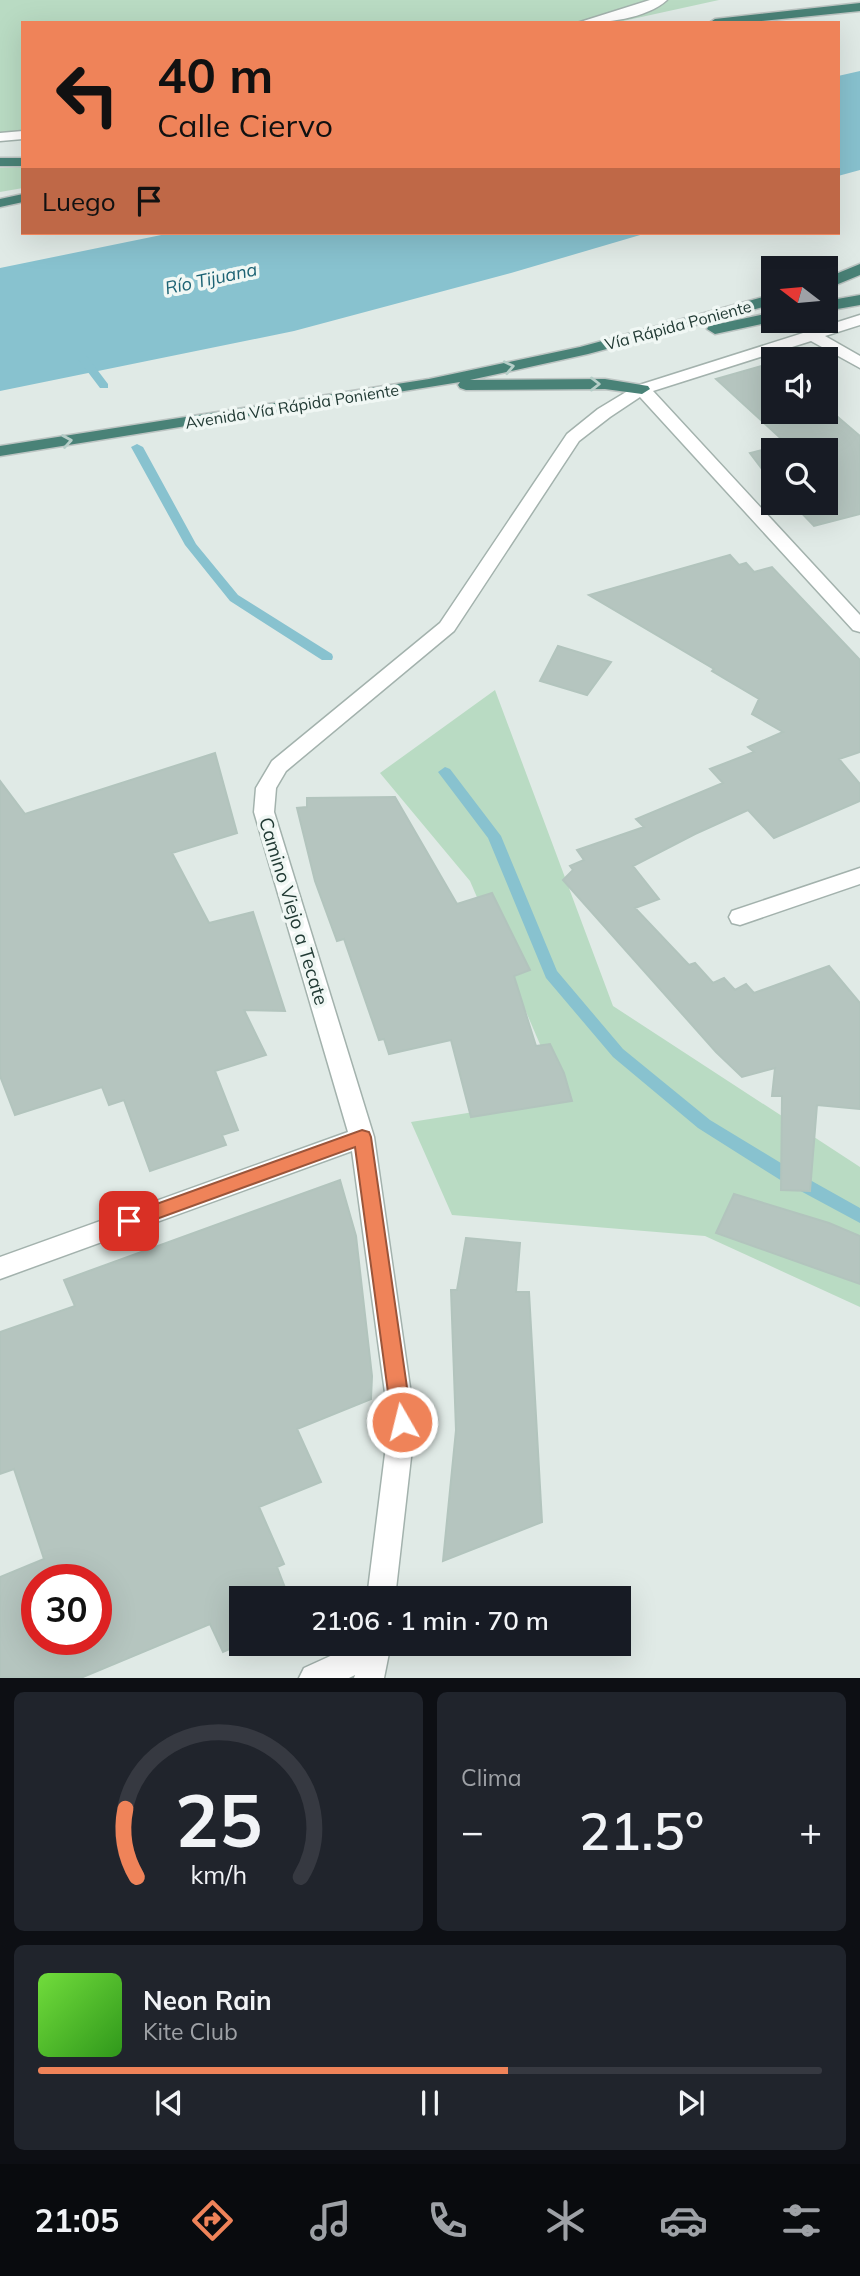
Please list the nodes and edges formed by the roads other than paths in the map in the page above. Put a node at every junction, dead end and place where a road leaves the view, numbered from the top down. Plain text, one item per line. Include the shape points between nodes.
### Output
1 (661, 0) edge
2 (860, 7) edge
3 (860, 18) edge
4 (591, 21) edge
5 (729, 21) edge
6 (840, 23) edge
7 (21, 135) edge
8 (0, 137) edge
9 (0, 162) edge
10 (21, 162) edge
11 (21, 198) edge
12 (0, 203) edge
13 (860, 270) edge
14 (838, 279) edge
15 (860, 300) edge
16 (761, 303) edge
17 (838, 304) edge
18 (761, 320) edge
19 (860, 320) edge
20 (812, 335) junction
21 (582, 351) junction
22 (860, 363) edge
23 (429, 384) junction
24 (642, 389) junction
25 (0, 452) edge
26 (860, 626) edge
27 (860, 876) edge
28 (740, 917) dead end
29 (362, 1137) junction
30 (0, 1268) edge
31 (383, 1586) edge
32 (373, 1657) edge
33 (314, 1678) edge

1 - 4 street
2 - 5 highway
3 - 6 highway
7 - 8 street
9 - 10 highway
11 - 12 highway
13 - 14 highway
15 - 17 highway
16 - 21 highway, Vía Rápida Poniente
18 - 21 highway
19 - 20 street, Camino Viejo a Tecate
20 - 22 street
20 - 24 street, Camino Viejo a Tecate
23 -> 21 highway, Avenida Vía Rápida Poniente
23 -> 24 highway via 605,384
25 -> 23 highway, Avenida Vía Rápida Poniente
24 - 26 street
24 - 29 street, Camino Viejo a Tecate via 573,438 447,627 279,766 266,788 264,811
27 - 28 street
29 - 30 street
29 - 31 street, Camino Viejo a Tecate via 402,1422
32 - 33 street

